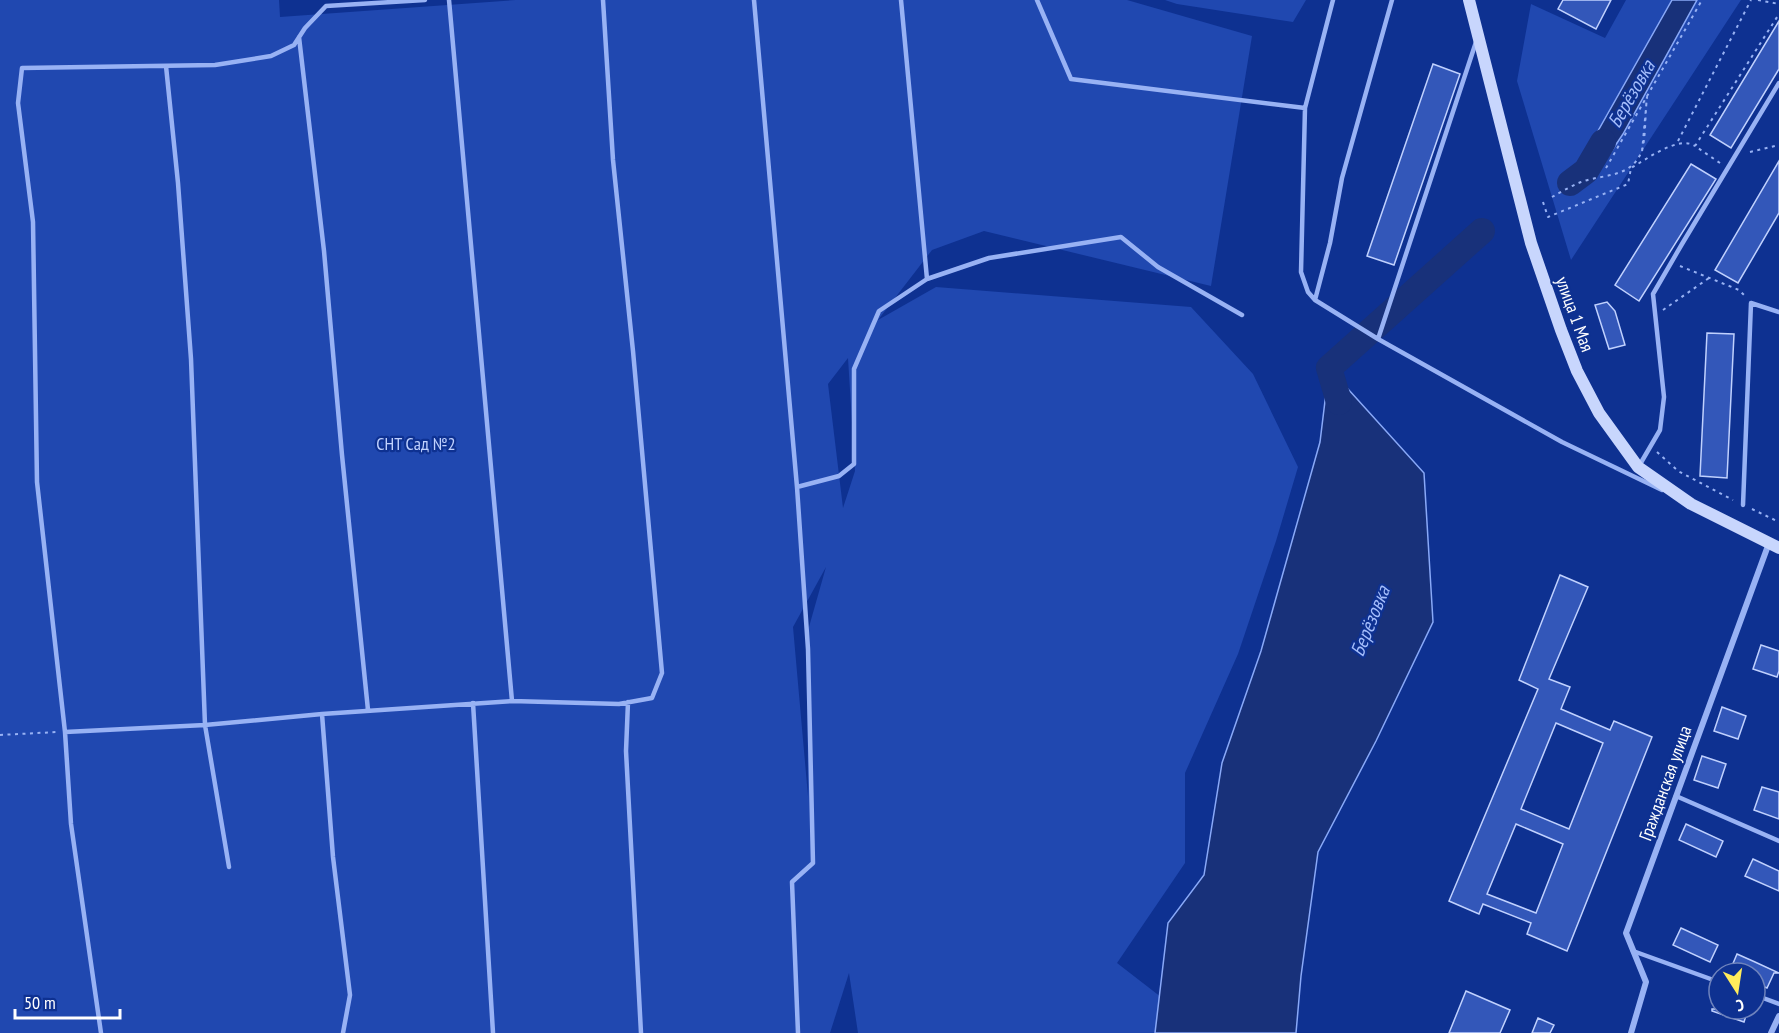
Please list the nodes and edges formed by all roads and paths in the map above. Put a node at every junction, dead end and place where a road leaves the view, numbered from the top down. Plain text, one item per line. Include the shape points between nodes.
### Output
1 (425, 0) edge
2 (449, 0) edge
3 (603, 0) edge
4 (754, 0) edge
5 (902, 0) edge
6 (1037, 0) edge
7 (1334, 0) edge
8 (1392, 0) edge
9 (1469, 0) edge
10 (1702, 0) edge
11 (1752, 0) edge
12 (1758, 0) edge
13 (1779, 4) edge
14 (1779, 14) edge
15 (1478, 34) junction
16 (299, 37) junction
17 (166, 66) junction
18 (1779, 83) edge
19 (1647, 97) junction
20 (1305, 108) junction
21 (1678, 143) junction
22 (1779, 145) edge
23 (1695, 146) junction
24 (1735, 156) junction
25 (1606, 168) dead end
26 (1631, 168) junction
27 (1727, 168) junction
28 (1552, 197) dead end
29 (1543, 202) dead end
30 (1672, 262) junction
31 (1709, 278) junction
32 (927, 279) junction
33 (1316, 300) junction
34 (1751, 303) junction
35 (1779, 312) edge
36 (1242, 315) dead end
37 (1656, 315) junction
38 (1378, 339) junction
39 (1650, 446) junction
40 (1638, 467) junction
41 (797, 487) junction
42 (1690, 504) junction
43 (1743, 505) junction
44 (1779, 522) edge
45 (1774, 546) edge
46 (512, 701) junction
47 (628, 702) junction
48 (472, 704) junction
49 (368, 710) junction
50 (322, 714) junction
51 (205, 724) junction
52 (65, 732) junction
53 (0, 735) edge
54 (1676, 796) junction
55 (1779, 841) edge
56 (229, 867) dead end
57 (1633, 951) junction
58 (1707, 978) edge
59 (1779, 1016) edge
60 (1634, 1032) edge
61 (100, 1033) edge
62 (343, 1033) edge
63 (493, 1033) edge
64 (641, 1033) edge
65 (798, 1033) edge
66 (1771, 1033) edge

1 - 16 lane via 326,6
2 - 46 lane
3 - 47 lane via 613,160 662,673 652,698
4 - 41 lane
5 - 32 lane
6 - 20 lane via 1071,79
7 - 20 lane
8 - 33 lane via 1342,178
9 - 15 main road, улица 1 Мая
10 - 19 path
11 - 21 path
12 - 13 path
14 - 23 path
15 - 38 lane
15 - 40 main road, улица 1 Мая via 1531,243 1561,330 1599,413
16 - 17 lane via 294,45 272,56 215,65
16 - 49 lane via 324,251
17 - 51 lane via 191,359
17 - 52 lane via 22,68 18,103 33,222 37,482
18 - 24 lane
19 - 25 path
19 - 26 path via 1641,152
20 - 33 lane via 1301,272 1308,292
21 - 23 path via 1690,142
21 - 26 path
22 - 24 path
23 - 27 path
24 - 27 lane
26 - 28 path via 1582,182
26 - 29 path via 1628,184 1548,217
27 - 30 lane
30 - 31 path
30 - 37 lane via 1653,294
31 - 34 path via 1739,290
31 - 37 path
32 - 36 lane via 989,258 1121,237 1158,267
32 - 41 lane via 879,310 854,369 854,464 839,476
33 - 38 lane
34 - 35 lane
34 - 43 lane
37 - 39 lane via 1664,397 1660,430
38 - 42 lane via 1562,442
39 - 40 lane
39 - 43 path via 1678,471
40 - 42 main road, улица 1 Мая
41 - 65 lane via 808,649 813,863 792,882
42 - 45 main road, улица 1 Мая
43 - 44 path
45 - 54 street, Гражданская улица
46 - 47 lane
46 - 48 lane
47 - 64 lane via 626,751
48 - 49 lane
48 - 63 lane
49 - 50 lane
50 - 51 lane
50 - 62 lane via 333,857 350,995
51 - 52 lane
51 - 56 lane
52 - 53 path
52 - 61 lane via 71,824
54 - 55 lane
54 - 57 street, Гражданская улица via 1626,933
57 - 58 lane
57 - 60 street, Гражданская улица via 1646,982
59 - 66 street

